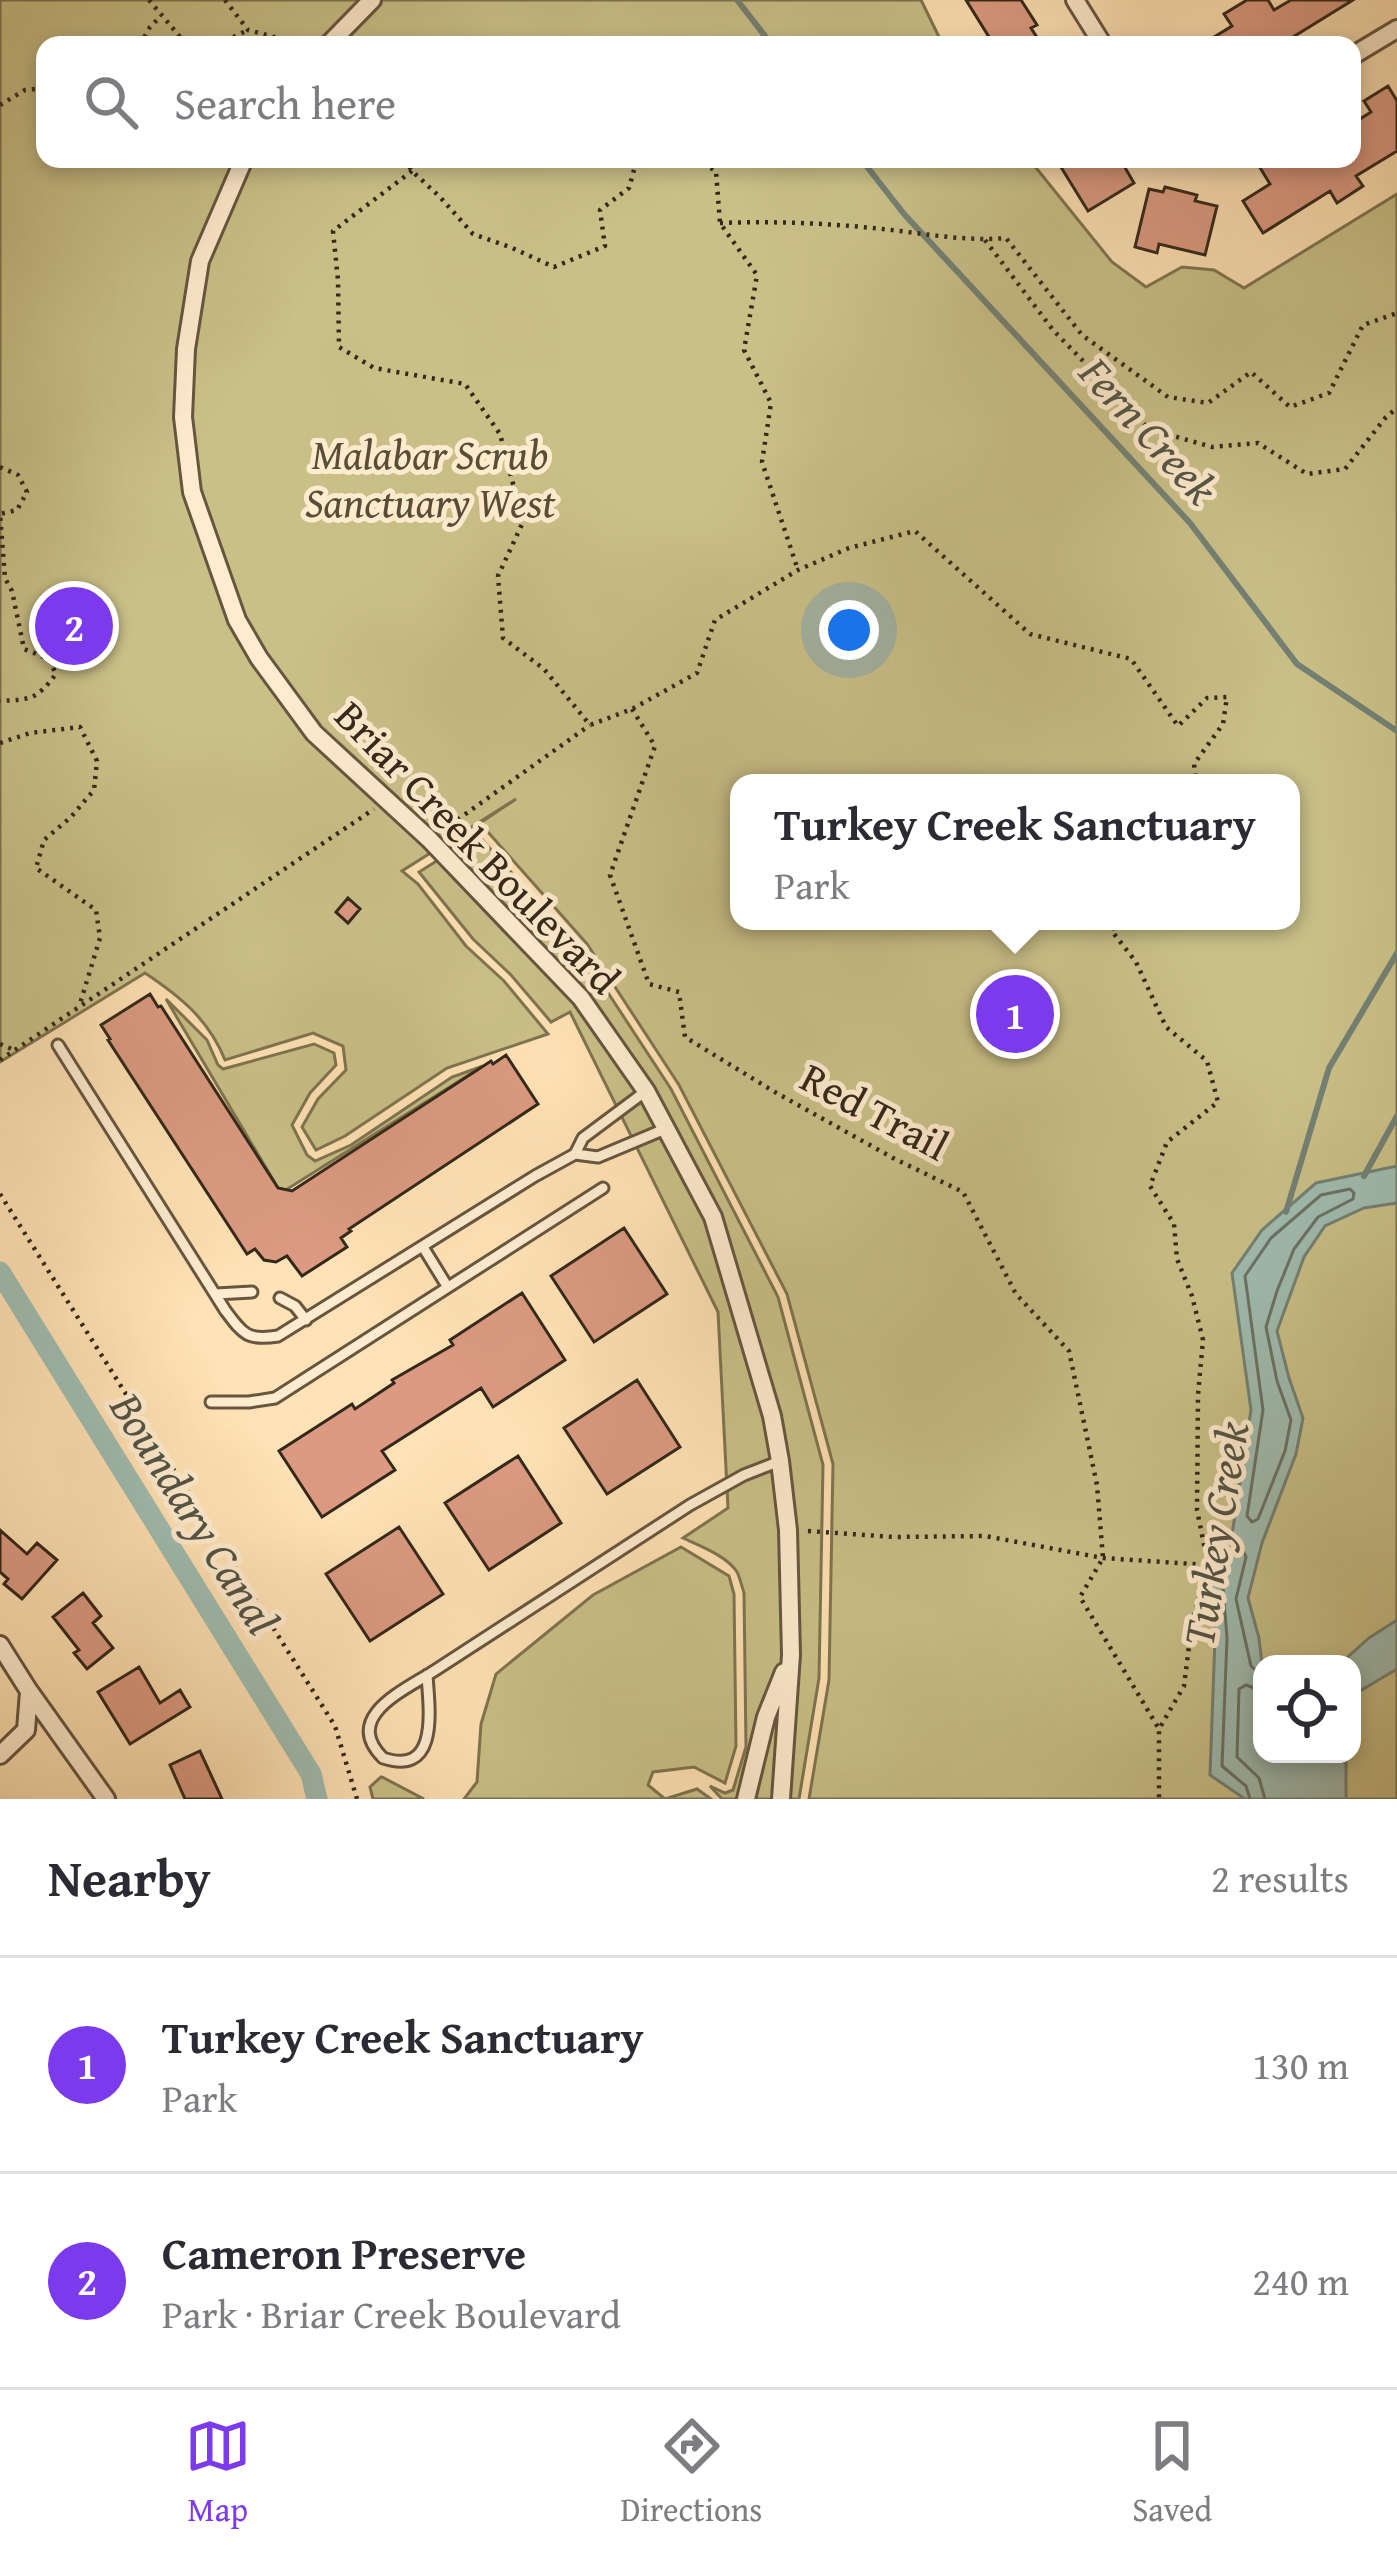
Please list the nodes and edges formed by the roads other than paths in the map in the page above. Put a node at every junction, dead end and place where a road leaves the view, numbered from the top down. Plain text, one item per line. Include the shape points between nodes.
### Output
1 (372, 0) edge
2 (1075, 0) edge
3 (1397, 29) edge
4 (337, 36) edge
5 (1097, 36) edge
6 (1361, 51) edge
7 (240, 168) edge
8 (58, 1045) dead end
9 (646, 1091) junction
10 (667, 1128) junction
11 (575, 1154) junction
12 (603, 1188) dead end
13 (423, 1247) junction
14 (447, 1286) junction
15 (252, 1292) dead end
16 (216, 1294) junction
17 (280, 1298) dead end
18 (306, 1320) junction
19 (211, 1402) dead end
20 (780, 1461) junction
21 (0, 1645) edge
22 (791, 1655) junction
23 (19, 1674) junction
24 (427, 1675) junction
25 (0, 1685) edge
26 (29, 1691) junction
27 (0, 1755) edge
28 (106, 1799) edge
29 (746, 1799) edge
30 (781, 1799) edge

1 - 4 street
2 - 5 street
3 - 6 street
7 - 9 street, Briar Creek Boulevard via 200,261 183,417 193,492 237,620 314,733 430,839 581,998
8 - 16 lane
9 - 10 street, Briar Creek Boulevard
9 - 11 lane via 583,1138
10 - 11 lane via 598,1157
10 - 20 street, Briar Creek Boulevard via 713,1217
11 - 13 lane
12 - 14 lane
13 - 14 lane
13 - 18 lane
14 - 19 lane via 275,1398
15 - 16 lane
16 - 18 lane via 257,1340
17 - 18 lane
20 - 22 street, Briar Creek Boulevard
20 - 24 lane via 690,1505
21 - 23 street
22 - 29 street, Briar Creek Boulevard
22 - 30 street, Briar Creek Boulevard
23 - 25 street
23 - 26 street
24 - 24 lane via 374,1714 369,1738 383,1758 404,1761 425,1746
26 - 27 street via 26,1730
26 - 28 street

